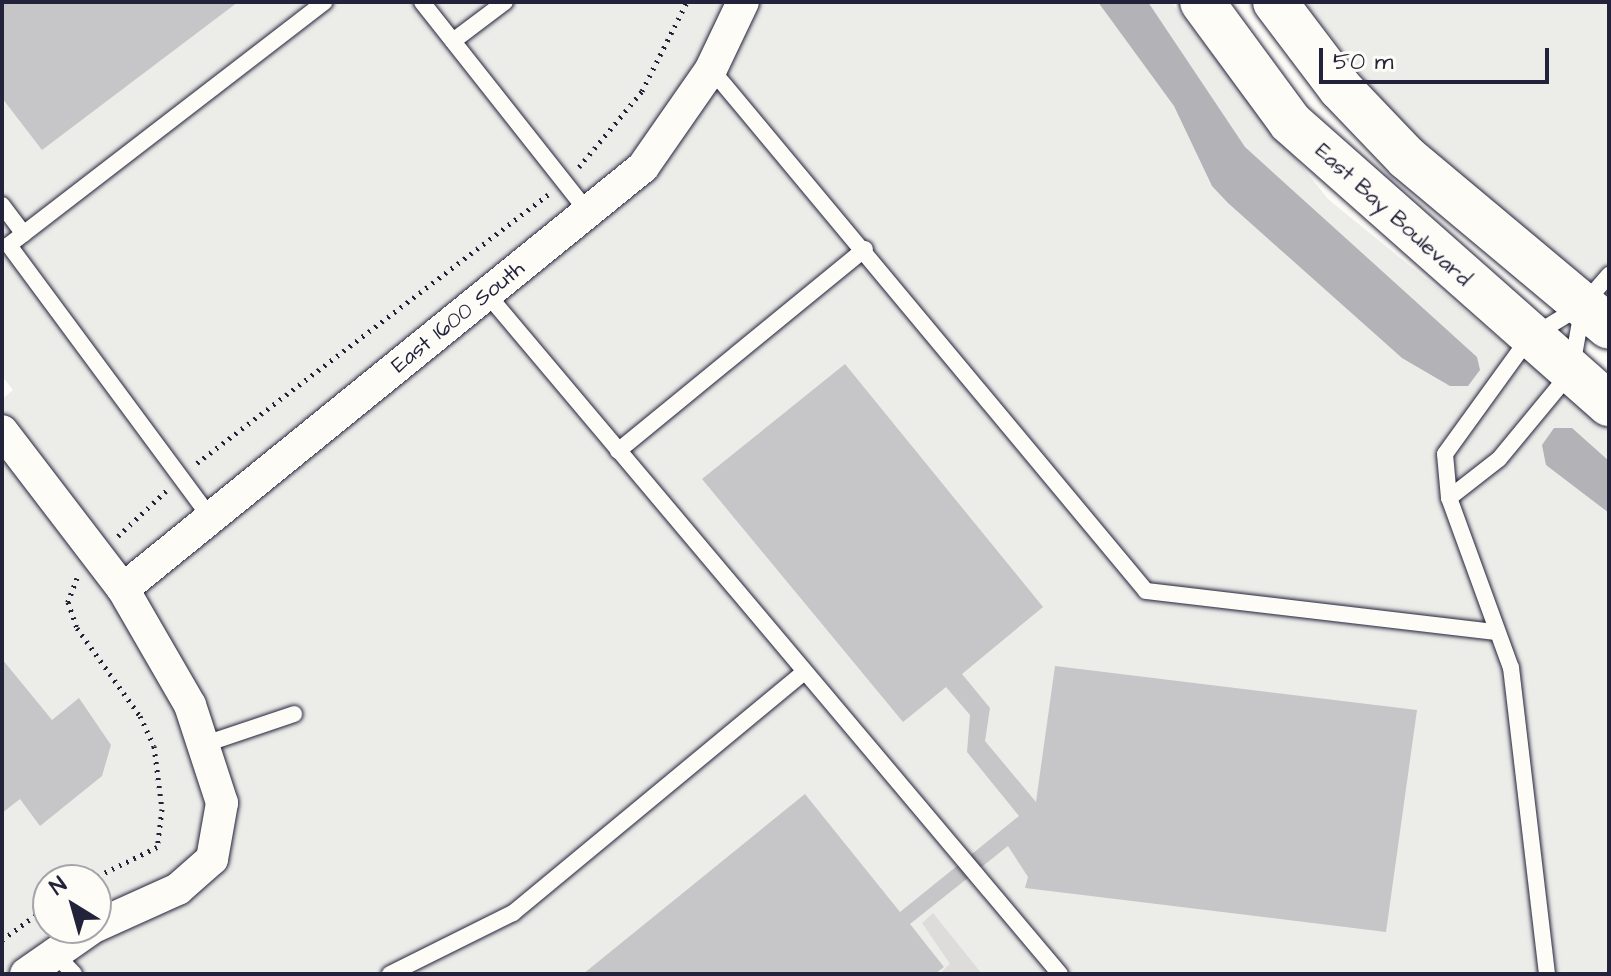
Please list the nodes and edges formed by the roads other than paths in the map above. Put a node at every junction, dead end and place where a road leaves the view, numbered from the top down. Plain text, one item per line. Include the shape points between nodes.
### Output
1 (324, 2) edge
2 (422, 2) edge
3 (505, 2) edge
4 (743, 2) edge
5 (1202, 2) edge
6 (1275, 2) edge
7 (453, 41) junction
8 (711, 69) junction
9 (2, 205) edge
10 (588, 212) junction
11 (24, 234) junction
12 (5, 247) edge
13 (865, 249) junction
14 (487, 294) junction
15 (1600, 302) edge
16 (1529, 338) junction
17 (1571, 372) junction
18 (1609, 404) edge
19 (2, 431) edge
20 (618, 451) junction
21 (1449, 498) junction
22 (210, 517) junction
23 (123, 589) junction
24 (1497, 632) junction
25 (804, 672) junction
26 (294, 714) dead end
27 (205, 744) junction
28 (112, 919) edge
29 (79, 944) edge
30 (63, 963) edge
31 (26, 974) edge
32 (390, 974) edge
33 (1060, 974) edge
34 (1547, 974) edge

1 - 11 lane
2 - 7 lane
3 - 7 lane
4 - 8 street, East 1600 South
5 - 16 street, East Bay Boulevard via 1290,122
6 - 15 street via 1340,88 1407,158
7 - 10 lane
8 - 10 street, East 1600 South via 643,167
8 - 13 lane
9 - 11 lane
10 - 14 street, East 1600 South
11 - 12 lane
12 - 22 lane
13 - 20 lane
13 - 24 lane via 1146,591
14 - 20 lane
14 - 22 street, East 1600 South
15 - 16 lane
15 - 17 lane
16 - 17 street, East Bay Boulevard
16 - 21 lane via 1445,454
17 - 18 street, East Bay Boulevard
17 - 21 lane via 1499,459
19 - 23 street
20 - 25 lane
21 - 24 lane
22 - 23 street, East 1600 South
23 - 27 street
24 - 34 lane via 1511,668
25 - 32 lane via 513,913
25 - 33 lane
26 - 27 lane
27 - 28 street via 222,803 212,859 178,889
29 - 30 street
30 - 31 street

